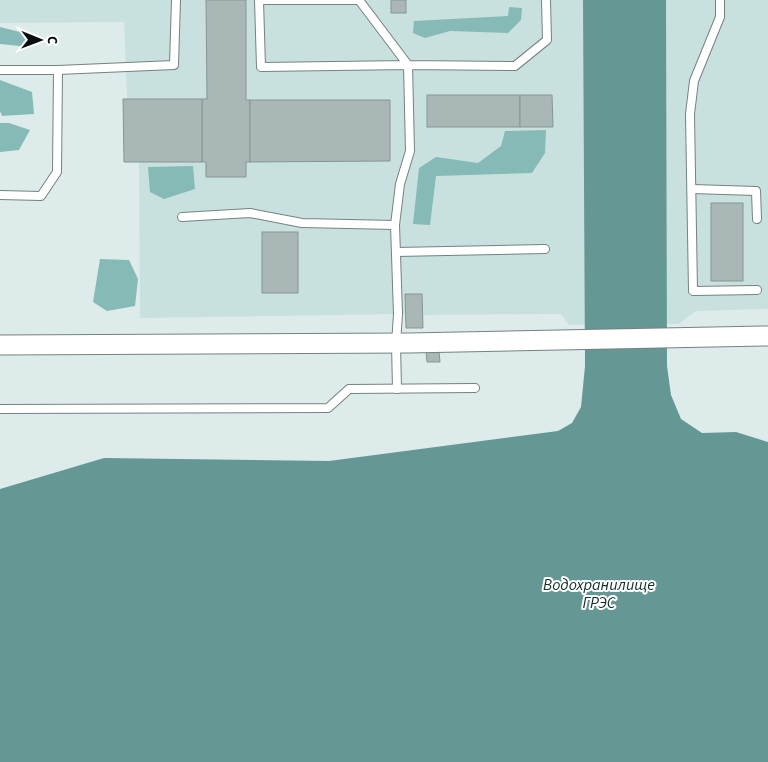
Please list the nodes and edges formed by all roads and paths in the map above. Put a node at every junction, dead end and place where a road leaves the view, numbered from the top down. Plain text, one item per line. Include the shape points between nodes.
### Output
1 (176, 0) edge
2 (546, 0) edge
3 (720, 0) edge
4 (408, 65) junction
5 (0, 70) edge
6 (58, 70) junction
7 (692, 189) junction
8 (0, 195) edge
9 (182, 217) dead end
10 (757, 218) dead end
11 (395, 225) junction
12 (545, 248) dead end
13 (396, 252) junction
14 (757, 290) dead end
15 (768, 336) edge
16 (396, 344) junction
17 (0, 345) edge
18 (475, 388) dead end
19 (397, 389) junction
20 (0, 409) edge

1 - 6 lane via 174,65
2 - 4 lane via 546,40 515,66
3 - 7 lane via 720,17 694,81 690,114
4 - 4 lane via 261,67 259,0 359,0
4 - 11 lane via 410,151 400,184
5 - 6 lane
6 - 8 lane via 57,172 41,196
7 - 10 lane via 756,191
7 - 14 lane via 693,291
9 - 11 lane via 250,213 302,223
11 - 13 lane
12 - 13 lane
13 - 16 lane
15 - 16 street
16 - 17 street
16 - 19 lane
18 - 19 lane
19 - 20 lane via 349,389 328,408

